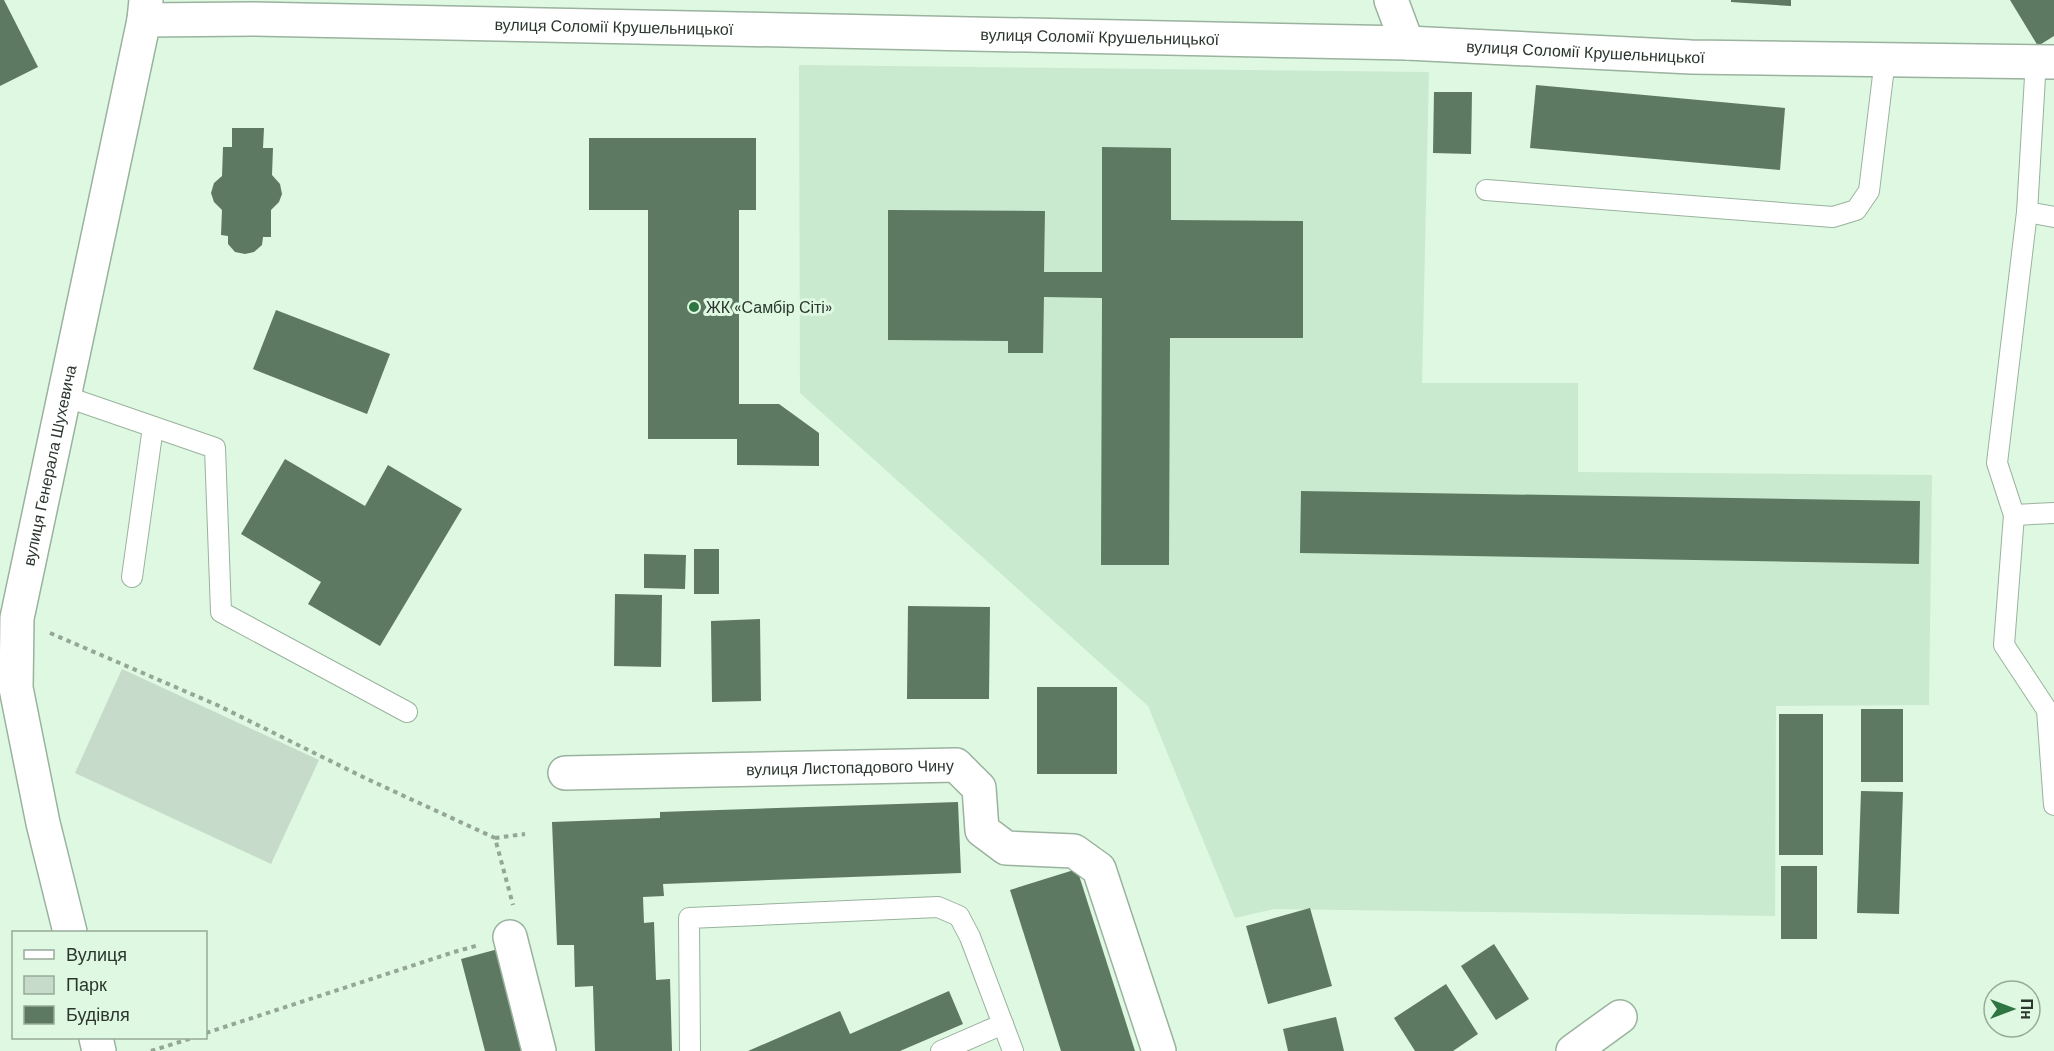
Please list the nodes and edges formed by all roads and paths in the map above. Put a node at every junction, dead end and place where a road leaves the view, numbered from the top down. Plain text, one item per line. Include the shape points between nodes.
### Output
1 (1391, 0) edge
2 (145, 10) edge
3 (1407, 43) junction
4 (1885, 59) junction
5 (2045, 61) edge
6 (1485, 190) dead end
7 (2027, 212) junction
8 (2054, 217) edge
9 (64, 396) junction
10 (153, 427) junction
11 (2054, 513) edge
12 (2014, 515) junction
13 (132, 577) dead end
14 (17, 618) junction
15 (407, 712) dead end
16 (565, 773) dead end
17 (2054, 805) edge
18 (525, 834) dead end
19 (495, 838) junction
20 (70, 931) edge
21 (510, 938) junction
22 (1620, 1017) dead end
23 (1003, 1024) junction
24 (207, 1033) edge
25 (189, 1039) edge
26 (151, 1051) edge
27 (538, 1051) edge
28 (690, 1051) edge
29 (941, 1051) edge
30 (1013, 1051) edge
31 (1159, 1051) edge
32 (1572, 1051) edge

1 - 3 street
2 - 3 street, вулиця Соломії Крушельницької via 265,19
2 - 9 street, вулиця Генерала Шухевича
3 - 4 street, вулиця Соломії Крушельницької via 1691,57
4 - 5 street, вулиця Соломії Крушельницької
4 - 6 lane via 1869,190 1856,210 1833,218
5 - 7 lane
7 - 8 lane
7 - 12 lane via 1996,463
9 - 10 lane
9 - 14 street, вулиця Генерала Шухевича
10 - 13 lane
10 - 15 lane via 215,448 220,612
11 - 12 lane
12 - 17 lane via 2004,645 2047,710
14 - 19 path via 217,705
14 - 20 street, вулиця Генерала Шухевича via 16,688
16 - 31 street, вулиця Листопадового Чину via 956,765 979,788 982,830 1006,848 1074,851 1099,869
18 - 19 path
19 - 21 path via 520,934
21 - 24 path via 454,952
21 - 27 street
22 - 32 street
23 - 28 lane via 959,916 938,907 689,918
23 - 29 lane
23 - 30 lane
25 - 26 path

